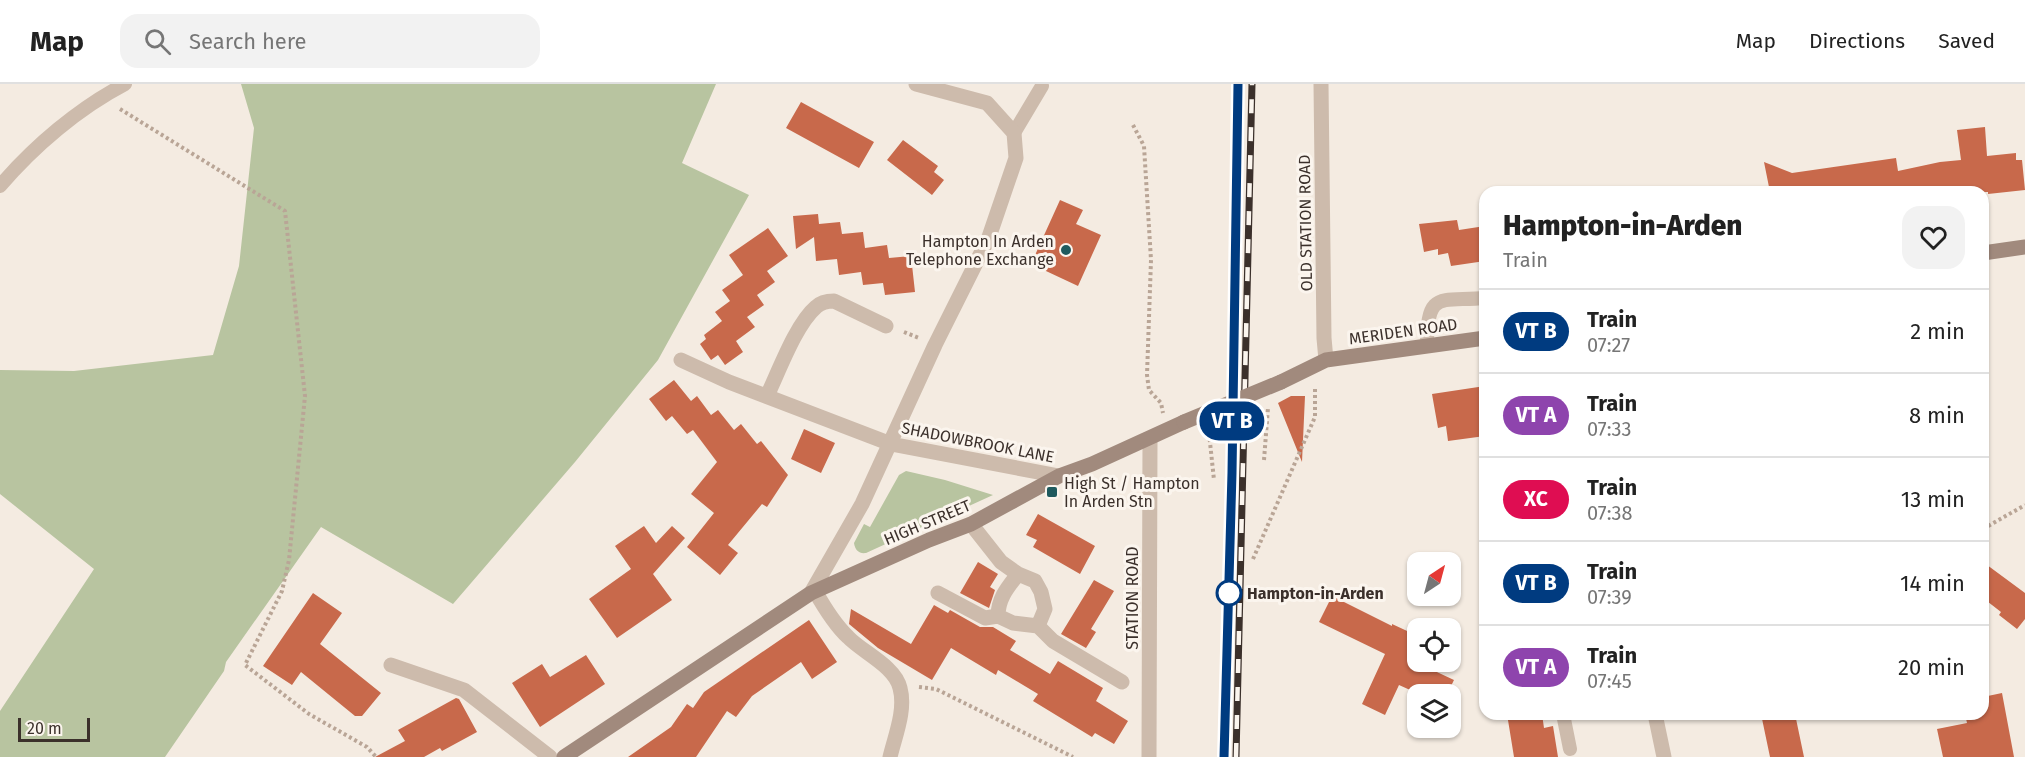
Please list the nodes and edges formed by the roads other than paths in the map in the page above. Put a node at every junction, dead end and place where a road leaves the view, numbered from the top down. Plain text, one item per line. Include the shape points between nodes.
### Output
1 (125, 84) edge
2 (916, 84) edge
3 (1321, 84) edge
4 (1042, 86) dead end
5 (1014, 132) junction
6 (0, 186) edge
7 (2025, 247) edge
8 (1989, 252) edge
9 (1479, 298) edge
10 (886, 326) road end
11 (1479, 339) edge
12 (1427, 346) junction
13 (681, 360) dead end
14 (1326, 360) junction
15 (767, 396) junction
16 (1150, 439) junction
17 (891, 444) junction
18 (1059, 476) junction
19 (971, 524) junction
20 (1018, 574) junction
21 (813, 592) junction
22 (938, 593) dead end
23 (998, 616) junction
24 (1038, 626) junction
25 (391, 665) dead end
26 (1122, 682) dead end
27 (1564, 720) edge
28 (1656, 720) edge
29 (1570, 748) dead end
30 (550, 757) edge
31 (564, 757) edge
32 (890, 757) edge
33 (1149, 757) edge
34 (1664, 757) edge

1 - 6 lane via 100,97 25,157
2 - 5 street via 987,104
3 - 14 street, OLD STATION ROAD
4 - 5 lane
5 - 17 street, SHADOWBROOK LANE via 1016,158 989,237
7 - 8 main road
9 - 12 lane via 1444,299 1436,304 1427,324
10 - 15 street via 834,301 817,306 804,321
11 - 12 main road, MERIDEN ROAD
12 - 14 main road, MERIDEN ROAD
13 - 15 street
14 - 16 main road, HIGH STREET, bridge
15 - 17 street
16 - 18 main road, HIGH STREET
16 - 33 street, STATION ROAD
17 - 18 street, SHADOWBROOK LANE
17 - 21 street, SHADOWBROOK LANE
18 - 19 main road, HIGH STREET
19 - 20 street via 1001,562
19 - 21 main road, HIGH STREET
20 - 23 street via 1002,596
20 - 24 street via 1035,581 1041,592 1045,609
21 - 31 main road, HIGH STREET
21 - 32 street via 849,638 881,663 900,685 902,705
22 - 23 street via 985,618
23 - 24 street via 1013,623
24 - 26 street via 1053,641
25 - 30 street via 464,690
27 - 29 lane
28 - 34 street

